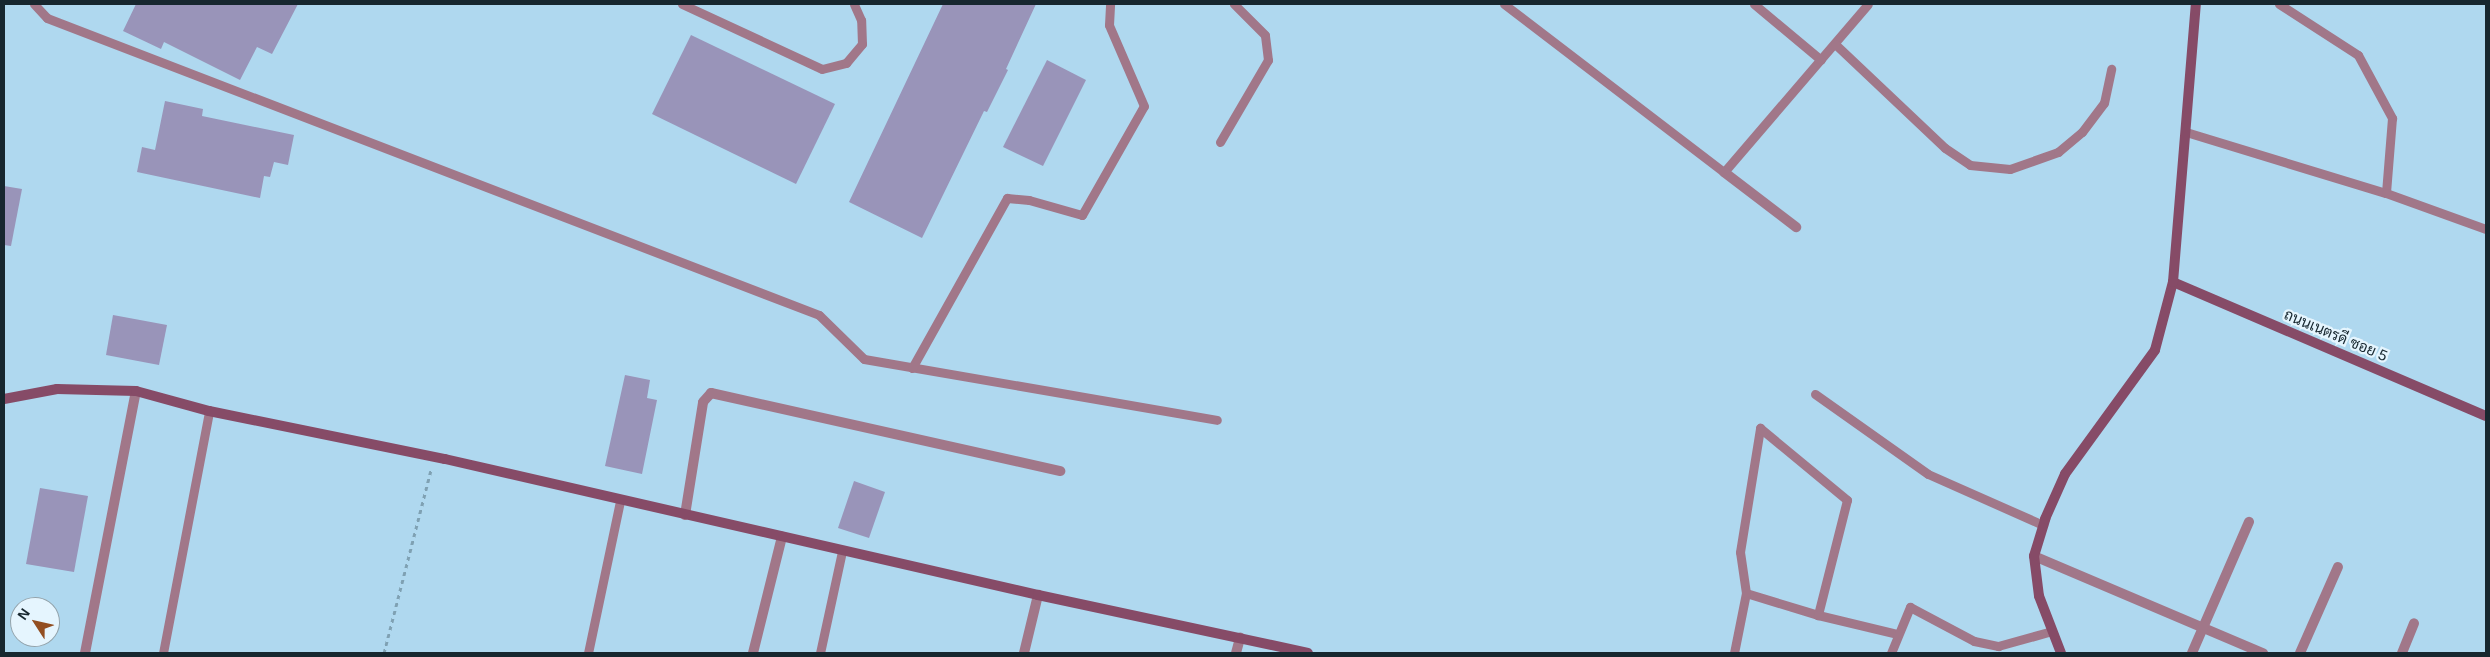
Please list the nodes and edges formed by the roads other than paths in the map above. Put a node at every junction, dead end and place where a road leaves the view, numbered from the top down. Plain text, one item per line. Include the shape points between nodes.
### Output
1 (34, 4) edge
2 (682, 4) edge
3 (854, 4) edge
4 (1110, 4) edge
5 (1234, 4) edge
6 (1504, 4) edge
7 (1754, 4) edge
8 (1868, 4) edge
9 (2196, 4) edge
10 (2279, 4) edge
11 (1835, 44) junction
12 (1821, 60) junction
13 (2111, 69) dead end
14 (2186, 132) junction
15 (1220, 142) dead end
16 (1724, 172) junction
17 (2386, 193) junction
18 (1796, 227) dead end
19 (2486, 229) edge
20 (2173, 282) junction
21 (912, 368) junction
22 (136, 391) junction
23 (1815, 394) dead end
24 (4, 399) edge
25 (209, 411) junction
26 (2486, 416) edge
27 (1217, 420) dead end
28 (1060, 471) dead end
29 (620, 501) junction
30 (685, 515) junction
31 (2249, 522) dead end
32 (2043, 525) junction
33 (782, 537) junction
34 (842, 551) junction
35 (2034, 556) junction
36 (2338, 567) dead end
37 (1746, 593) junction
38 (1038, 595) junction
39 (1818, 615) junction
40 (2414, 623) dead end
41 (2203, 627) junction
42 (2052, 631) junction
43 (1898, 634) junction
44 (1240, 638) junction
45 (85, 653) edge
46 (163, 653) edge
47 (588, 653) edge
48 (753, 653) edge
49 (820, 653) edge
50 (1024, 653) edge
51 (1236, 653) edge
52 (1308, 653) edge
53 (1734, 653) edge
54 (1891, 653) edge
55 (2061, 653) edge
56 (2192, 653) edge
57 (2263, 653) edge
58 (2300, 653) edge
59 (2402, 653) edge

1 - 21 lane via 46,18 819,315 864,359
2 - 3 lane via 822,69 846,63 862,44 861,20
4 - 21 lane via 1109,25 1144,106 1082,215 1030,200 1007,198
5 - 15 lane via 1265,35 1268,60
6 - 16 lane
7 - 12 lane
8 - 11 lane
9 - 14 street
10 - 17 lane via 2358,55 2392,118
11 - 12 lane
11 - 13 lane via 1945,148 1970,165 2010,169 2058,152 2082,132 2104,103
12 - 16 lane
14 - 17 lane
14 - 20 street
16 - 18 street
17 - 19 lane
20 - 26 street, ถนนเนตรดี ซอย 5
20 - 32 street via 2155,350 2066,474
21 - 27 lane
22 - 24 street via 57,389
22 - 25 street
22 - 45 street
23 - 32 lane via 1928,474
25 - 29 street via 434,457
25 - 46 lane
28 - 30 street via 712,393 703,402
29 - 30 street
29 - 47 lane
30 - 33 street
31 - 41 street
32 - 35 street
33 - 34 street
33 - 48 street
34 - 38 street
34 - 49 lane
35 - 41 street
35 - 42 street via 2039,596
36 - 58 street
37 - 39 lane
37 - 39 lane via 1740,552 1760,428 1847,500
37 - 53 lane
38 - 44 street
38 - 50 street
39 - 43 lane
40 - 59 street
41 - 56 street
41 - 57 street
42 - 43 lane via 1998,646 1974,640 1910,607
42 - 55 street
43 - 54 lane
44 - 51 street
44 - 52 street

